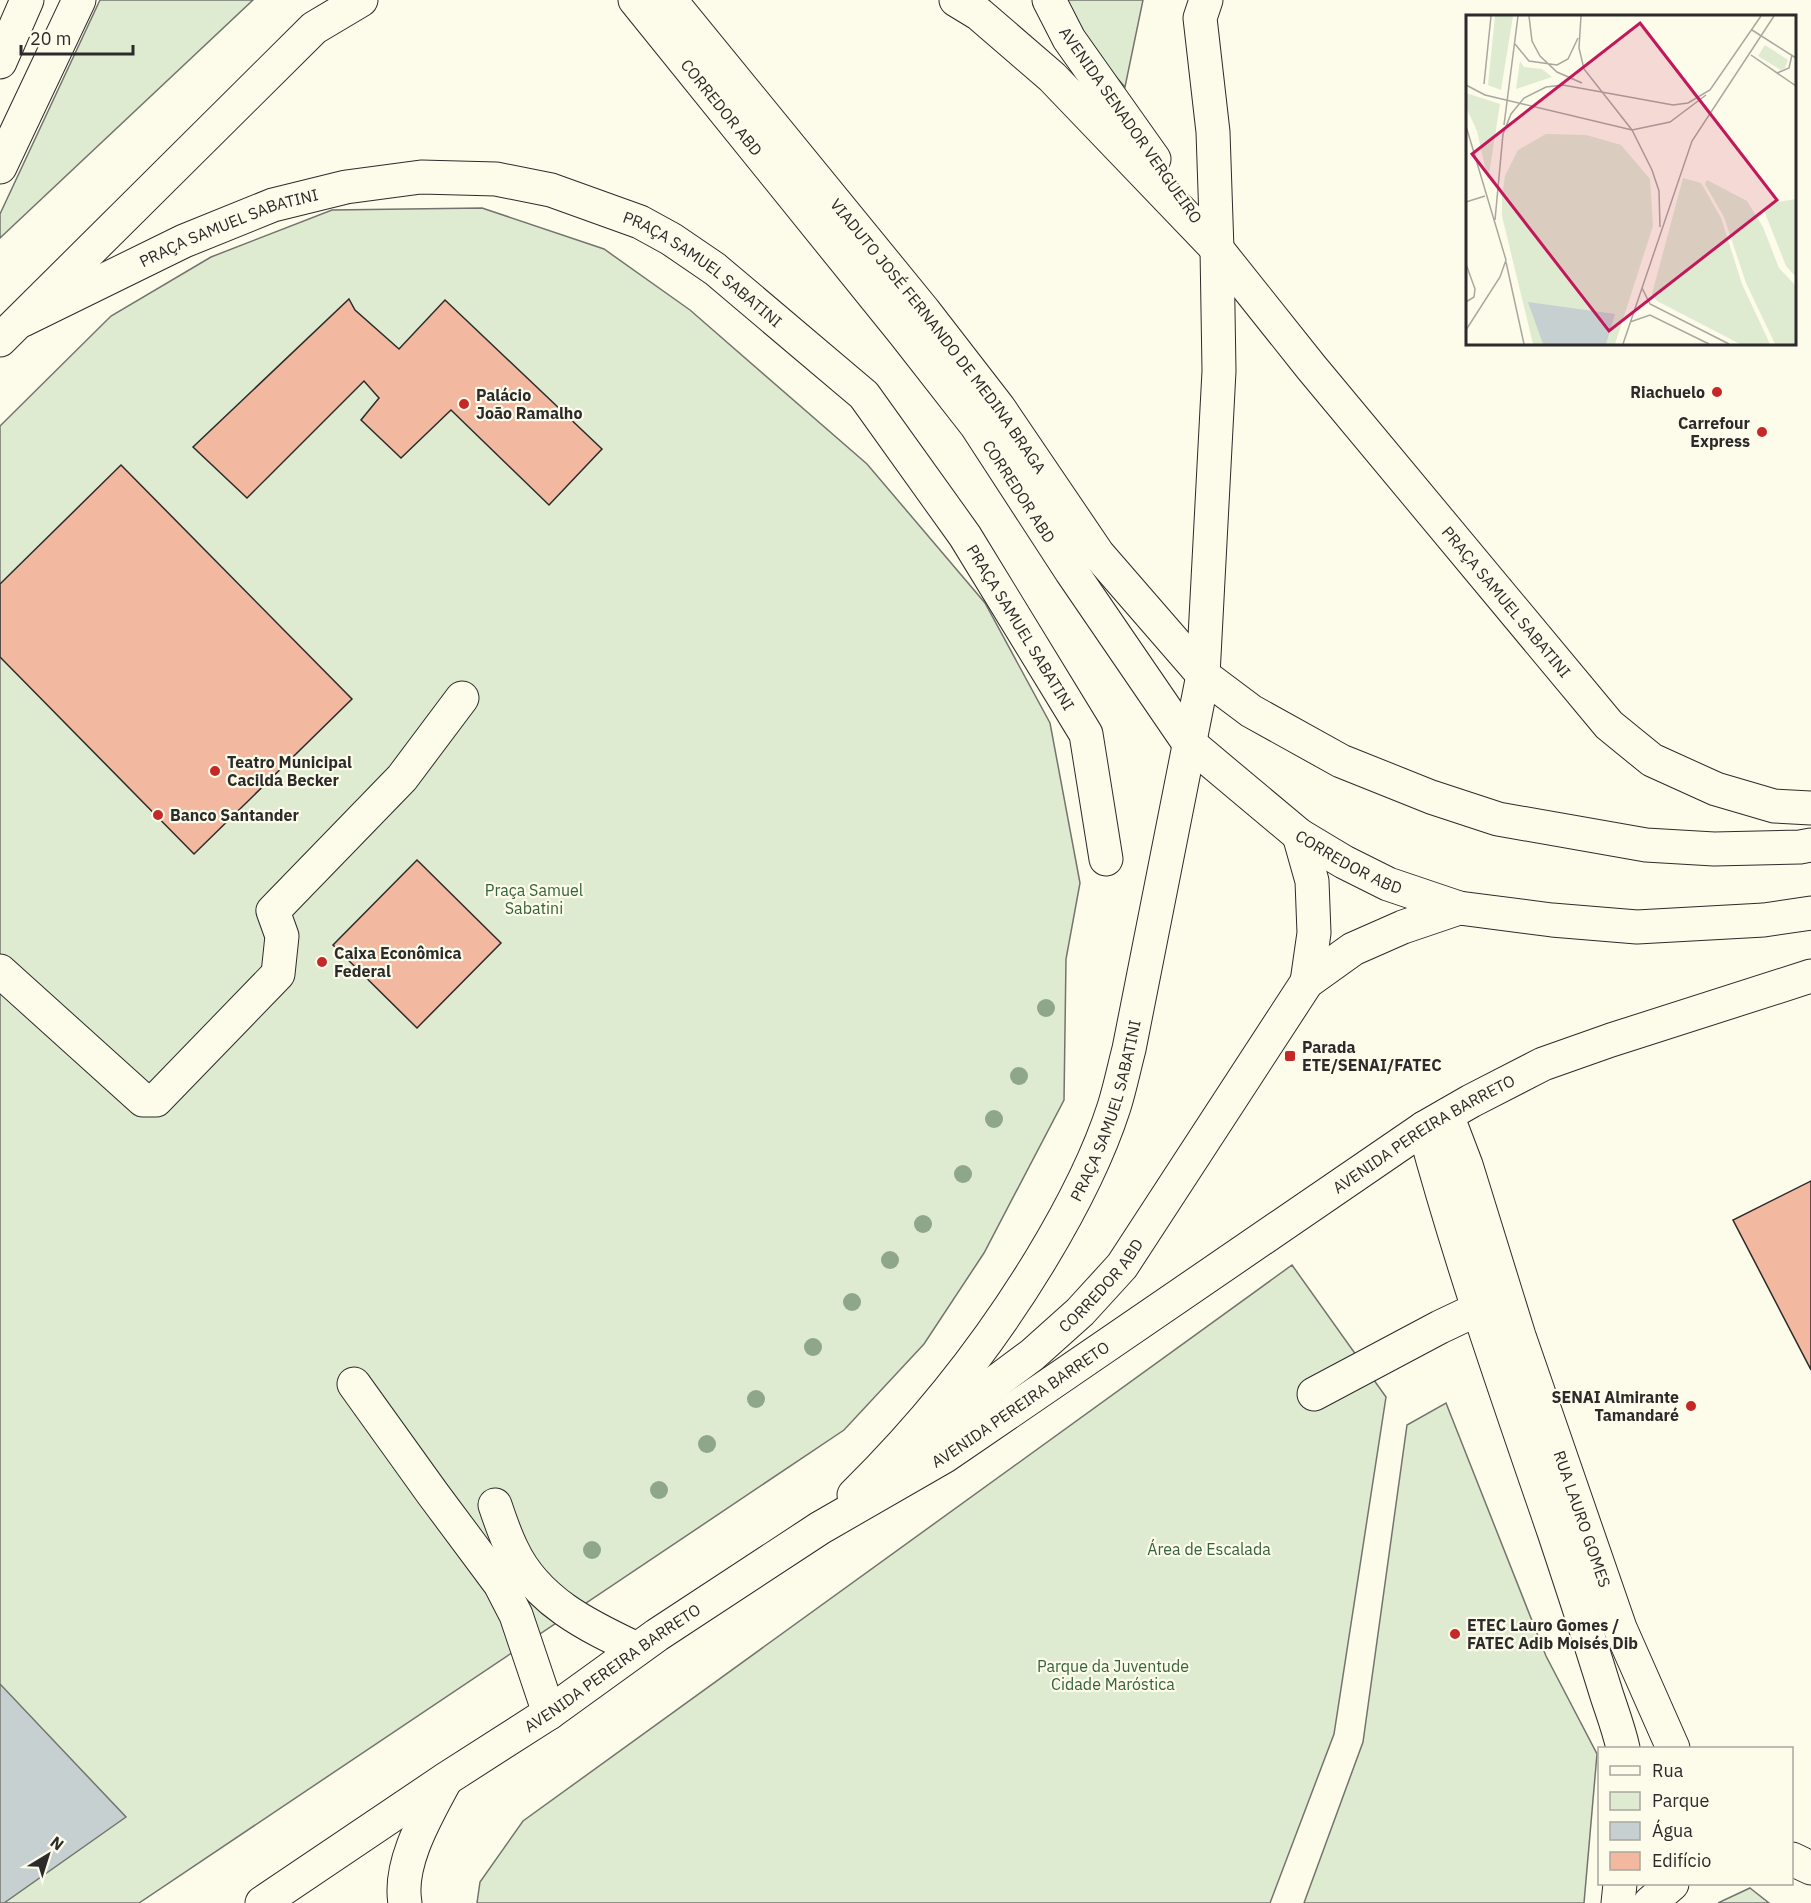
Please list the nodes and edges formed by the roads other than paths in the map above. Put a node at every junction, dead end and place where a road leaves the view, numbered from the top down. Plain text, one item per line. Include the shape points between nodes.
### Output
1 (27, 0) edge
2 (79, 0) edge
3 (342, 0) edge
4 (361, 0) edge
5 (635, 0) edge
6 (670, 0) edge
7 (956, 0) edge
8 (1049, 0) edge
9 (1206, 0) edge
10 (314, 28) junction
11 (0, 62) edge
12 (0, 167) edge
13 (1217, 249) junction
14 (8, 332) edge
15 (1203, 675) junction
16 (462, 698) dead end
17 (1188, 742) junction
18 (1811, 808) edge
19 (1299, 835) junction
20 (1811, 845) edge
21 (1106, 860) dead end
22 (1460, 908) junction
23 (1811, 913) edge
24 (0, 971) edge
25 (1811, 976) edge
26 (1307, 982) junction
27 (1436, 1121) junction
28 (1478, 1309) junction
29 (354, 1384) dead end
30 (1314, 1394) dead end
31 (881, 1468) junction
32 (495, 1505) dead end
33 (820, 1528) junction
34 (637, 1649) junction
35 (549, 1713) junction
36 (1623, 1747) edge
37 (1671, 1747) edge
38 (446, 1779) junction
39 (1793, 1859) edge
40 (1811, 1868) edge
41 (1620, 1885) edge
42 (1671, 1885) edge
43 (262, 1903) edge
44 (405, 1903) edge
45 (1618, 1903) edge
46 (1650, 1903) edge

1 - 11 main road
2 - 12 main road
3 - 10 main road
4 - 10 main road, PRAÇA SAMUEL SABATINI
5 - 17 main road, CORREDOR ABD via 976,425
6 - 15 main road, VIADUTO JOSÉ FERNANDO DE MEDINA BRAGA via 999,408 1098,554
7 - 13 main road, PRAÇA SAMUEL SABATINI via 1052,77
8 - 13 main road, AVENIDA SENADOR VERGUEIRO via 1069,39
9 - 13 main road via 1200,18 1213,132
10 - 14 main road, PRAÇA SAMUEL SABATINI
13 - 15 main road, PRAÇA SAMUEL SABATINI via 1219,371
13 - 18 main road, PRAÇA SAMUEL SABATINI via 1609,724 1652,760 1716,789 1774,807
14 - 21 main road, PRAÇA SAMUEL SABATINI via 184,241 273,205 346,186 421,177 496,179 551,190 640,222 715,269 864,395 966,536 1086,734
15 - 17 main road, PRAÇA SAMUEL SABATINI
15 - 20 main road via 1251,711 1341,761 1498,819 1646,845 1714,849
16 - 24 main road via 402,778 273,911 282,936 278,974 156,1100 143,1100
17 - 19 main road, CORREDOR ABD
17 - 31 main road, PRAÇA SAMUEL SABATINI via 1129,1049 1113,1108 1091,1164 1063,1222 1017,1298 979,1352
19 - 22 main road, CORREDOR ABD via 1388,884
19 - 26 main road via 1312,881 1314,933
22 - 23 main road, CORREDOR ABD via 1637,927 1753,921
22 - 26 main road, CORREDOR ABD via 1353,949
25 - 27 main road, AVENIDA PEREIRA BARRETO via 1543,1064
26 - 31 main road, CORREDOR ABD via 1122,1266 1080,1312 1032,1355
27 - 28 main road, RUA LAURO GOMES via 1437,1177
27 - 33 main road, AVENIDA PEREIRA BARRETO via 945,1456
27 - 37 main road, RUA LAURO GOMES via 1466,1165 1519,1336 1620,1628
28 - 30 main road
28 - 36 main road, RUA LAURO GOMES via 1591,1640
29 - 35 main road via 500,1584 520,1626
31 - 33 main road, PRAÇA SAMUEL SABATINI
32 - 34 main road via 512,1550 534,1583 561,1609
33 - 34 main road, AVENIDA PEREIRA BARRETO
34 - 35 main road, AVENIDA PEREIRA BARRETO
35 - 38 main road, AVENIDA PEREIRA BARRETO
38 - 43 main road, AVENIDA PEREIRA BARRETO
38 - 44 main road via 408,1864
39 - 40 main road
41 - 45 main road
42 - 46 main road

